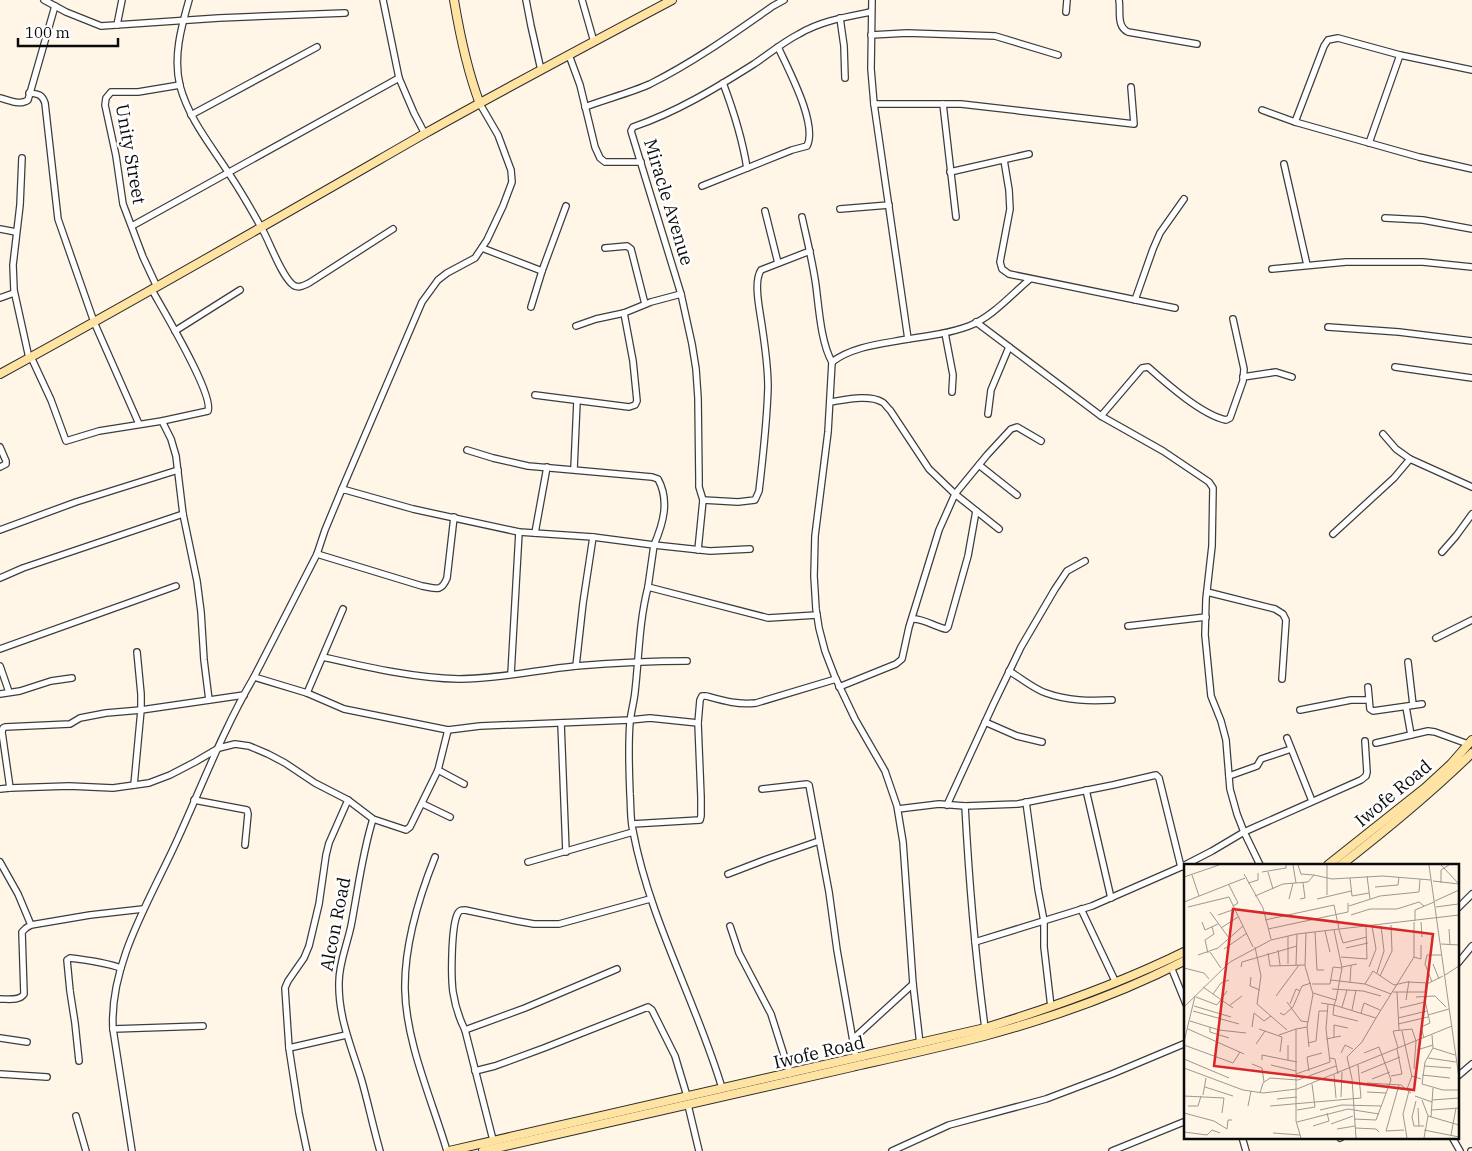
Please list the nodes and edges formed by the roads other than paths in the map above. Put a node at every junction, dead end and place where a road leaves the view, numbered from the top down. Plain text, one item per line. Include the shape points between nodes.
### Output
1 (44, 0) edge
2 (122, 0) edge
3 (189, 0) edge
4 (383, 0) edge
5 (454, 0) edge
6 (526, 0) edge
7 (582, 0) edge
8 (672, 0) edge
9 (784, 0) edge
10 (872, 0) edge
11 (1067, 0) edge
12 (1119, 0) edge
13 (55, 6) junction
14 (871, 12) junction
15 (1066, 12) dead end
16 (345, 13) dead end
17 (840, 18) junction
18 (183, 21) junction
19 (116, 25) junction
20 (871, 35) junction
21 (594, 42) junction
22 (1196, 44) dead end
23 (317, 47) dead end
24 (778, 47) junction
25 (569, 55) junction
26 (1058, 55) dead end
27 (1400, 55) junction
28 (541, 70) junction
29 (1472, 70) edge
30 (399, 78) junction
31 (845, 78) dead end
32 (724, 83) junction
33 (180, 85) junction
34 (1131, 86) dead end
35 (29, 93) junction
36 (0, 98) edge
37 (480, 104) junction
38 (874, 104) junction
39 (943, 104) junction
40 (585, 107) junction
41 (1262, 110) dead end
42 (191, 114) junction
43 (1295, 122) junction
44 (425, 134) junction
45 (1369, 143) junction
46 (1029, 154) dead end
47 (22, 158) dead end
48 (1004, 160) junction
49 (641, 162) junction
50 (1284, 164) dead end
51 (748, 168) junction
52 (1472, 169) edge
53 (228, 172) junction
54 (950, 172) junction
55 (702, 186) dead end
56 (1184, 199) dead end
57 (889, 205) junction
58 (566, 206) dead end
59 (840, 209) dead end
60 (765, 211) dead end
61 (802, 217) dead end
62 (956, 217) dead end
63 (1384, 218) dead end
64 (132, 226) junction
65 (262, 228) junction
66 (393, 228) dead end
67 (0, 229) edge
68 (1472, 229) edge
69 (16, 232) junction
70 (482, 248) junction
71 (605, 248) dead end
72 (810, 251) junction
73 (778, 263) junction
74 (1306, 265) junction
75 (1472, 267) edge
76 (1272, 268) dead end
77 (542, 271) junction
78 (1030, 278) junction
79 (154, 289) junction
80 (240, 290) dead end
81 (14, 293) junction
82 (681, 294) junction
83 (0, 298) edge
84 (1135, 300) junction
85 (645, 304) junction
86 (531, 308) dead end
87 (1175, 308) dead end
88 (624, 313) junction
89 (1233, 319) dead end
90 (94, 322) junction
91 (976, 322) junction
92 (576, 326) dead end
93 (1328, 327) dead end
94 (175, 332) junction
95 (945, 333) junction
96 (908, 340) junction
97 (1472, 341) edge
98 (1009, 347) junction
99 (30, 358) junction
100 (832, 362) junction
101 (1395, 366) dead end
102 (0, 374) edge
103 (1243, 377) junction
104 (1292, 377) dead end
105 (1472, 378) edge
106 (952, 392) dead end
107 (535, 395) dead end
108 (576, 401) junction
109 (830, 402) junction
110 (988, 414) dead end
111 (1101, 416) junction
112 (162, 421) junction
113 (139, 424) junction
114 (1383, 434) dead end
115 (1041, 441) dead end
116 (0, 447) edge
117 (467, 450) dead end
118 (1410, 459) junction
119 (979, 465) junction
120 (0, 467) edge
121 (547, 467) junction
122 (574, 469) junction
123 (178, 470) junction
124 (1472, 487) edge
125 (342, 489) junction
126 (954, 494) junction
127 (1017, 495) dead end
128 (703, 500) junction
129 (976, 511) junction
130 (183, 514) junction
131 (1472, 514) edge
132 (454, 517) junction
133 (999, 529) dead end
134 (0, 530) edge
135 (519, 532) junction
136 (535, 533) junction
137 (1333, 534) dead end
138 (593, 538) junction
139 (654, 545) junction
140 (750, 549) dead end
141 (698, 550) junction
142 (1442, 552) dead end
143 (318, 554) junction
144 (1085, 561) dead end
145 (0, 578) edge
146 (176, 586) dead end
147 (648, 587) junction
148 (1207, 592) junction
149 (343, 609) dead end
150 (817, 615) junction
151 (1206, 617) junction
152 (912, 619) junction
153 (1472, 620) edge
154 (1128, 626) dead end
155 (1436, 638) dead end
156 (0, 649) edge
157 (137, 652) dead end
158 (323, 657) junction
159 (638, 661) junction
160 (687, 661) dead end
161 (1408, 662) dead end
162 (0, 666) edge
163 (576, 666) junction
164 (1009, 671) junction
165 (511, 674) junction
166 (72, 678) dead end
167 (254, 678) junction
168 (836, 679) junction
169 (1282, 679) dead end
170 (840, 687) junction
171 (1368, 687) dead end
172 (9, 692) junction
173 (307, 693) junction
174 (0, 694) edge
175 (244, 695) junction
176 (209, 700) junction
177 (1112, 700) dead end
178 (1369, 700) junction
179 (1422, 704) dead end
180 (1413, 705) junction
181 (1406, 706) junction
182 (141, 710) junction
183 (1300, 710) dead end
184 (630, 720) junction
185 (985, 722) junction
186 (561, 723) junction
187 (698, 723) junction
188 (448, 730) junction
189 (1411, 735) junction
190 (1286, 738) dead end
191 (1365, 741) dead end
192 (1042, 742) dead end
193 (1470, 742) edge
194 (1376, 743) dead end
195 (219, 748) junction
196 (1291, 750) junction
197 (1472, 753) edge
198 (438, 770) junction
199 (1229, 776) junction
200 (464, 784) dead end
201 (134, 786) junction
202 (10, 788) junction
203 (0, 789) edge
204 (762, 789) dead end
205 (1086, 790) junction
206 (194, 800) junction
207 (348, 800) junction
208 (1312, 801) junction
209 (1026, 802) junction
210 (423, 804) junction
211 (947, 805) junction
212 (965, 806) junction
213 (898, 809) junction
214 (450, 817) dead end
215 (373, 819) junction
216 (632, 824) junction
217 (633, 832) junction
218 (1244, 832) junction
219 (819, 841) junction
220 (245, 845) dead end
221 (566, 852) junction
222 (434, 857) dead end
223 (0, 862) edge
224 (528, 862) dead end
225 (1184, 864) edge
226 (1184, 864) edge
227 (1260, 864) edge
228 (1329, 864) edge
229 (1342, 864) edge
230 (1180, 866) junction
231 (728, 874) dead end
232 (1472, 894) edge
233 (1111, 898) junction
234 (650, 899) junction
235 (1460, 906) edge
236 (1081, 909) junction
237 (143, 910) junction
238 (1044, 921) junction
239 (31, 925) junction
240 (730, 926) dead end
241 (975, 942) junction
242 (1472, 946) edge
243 (1184, 952) edge
244 (1184, 961) edge
245 (1460, 961) edge
246 (1171, 967) junction
247 (121, 968) junction
248 (617, 969) dead end
249 (1116, 983) junction
250 (914, 984) junction
251 (0, 999) edge
252 (1184, 999) edge
253 (1051, 1007) junction
254 (1032, 1017) junction
255 (202, 1026) dead end
256 (985, 1028) junction
257 (113, 1029) junction
258 (465, 1030) junction
259 (346, 1034) junction
260 (0, 1038) edge
261 (853, 1039) junction
262 (27, 1042) dead end
263 (920, 1044) junction
264 (1184, 1044) edge
265 (289, 1048) junction
266 (856, 1058) junction
267 (79, 1061) dead end
268 (1472, 1064) edge
269 (475, 1071) junction
270 (0, 1074) edge
271 (790, 1074) junction
272 (1460, 1074) edge
273 (47, 1077) dead end
274 (722, 1088) junction
275 (687, 1096) junction
276 (688, 1105) junction
277 (76, 1116) dead end
278 (1184, 1122) edge
279 (1242, 1138) edge
280 (1453, 1138) edge
281 (493, 1140) junction
282 (86, 1151) edge
283 (132, 1151) edge
284 (308, 1151) edge
285 (380, 1151) edge
286 (448, 1151) edge
287 (483, 1151) edge
288 (699, 1151) edge
289 (892, 1151) edge
290 (1112, 1151) edge
291 (1246, 1151) edge
292 (1460, 1151) edge

1 - 13 street
2 - 19 street
3 - 18 street
4 - 30 street
5 - 37 street via 459,32
6 - 28 street
7 - 21 street
8 - 21 street
9 - 40 street via 676,70
10 - 14 street
11 - 15 street
12 - 22 street via 1122,29
13 - 19 street via 101,26
13 - 35 street
14 - 17 street, Miracle Avenue
14 - 20 street
16 - 18 street
17 - 24 street, Miracle Avenue via 799,34
17 - 31 street
18 - 19 street
18 - 33 street via 177,52
20 - 26 street via 995,36
20 - 38 street
21 - 25 street
23 - 42 street
24 - 32 street, Miracle Avenue
24 - 51 street via 801,97 810,141 807,146
25 - 28 street
25 - 40 street
27 - 29 street
27 - 43 street via 1338,38 1328,40
27 - 45 street
28 - 37 street
30 - 44 street
30 - 53 street
32 - 49 street, Miracle Avenue via 683,106 633,127 632,135
32 - 51 street via 736,116
33 - 42 street
33 - 64 street, Unity Street via 138,92 111,92 106,98 123,204
34 - 39 street via 1134,124
35 - 36 street via 26,103
35 - 90 street via 44,98 58,219
37 - 44 street
37 - 70 street via 498,134 512,182
38 - 39 street
38 - 57 street
39 - 54 street
40 - 49 street via 600,158 606,162
41 - 43 street
42 - 53 street
43 - 45 street
44 - 65 street
45 - 52 street
46 - 48 street
47 - 69 street
48 - 54 street
48 - 78 street via 1010,209 1000,262 1002,269 1009,274
49 - 82 street, Miracle Avenue
50 - 74 street
51 - 55 street
53 - 64 street
53 - 65 street
54 - 62 street
56 - 84 street via 1160,233
57 - 59 street
57 - 96 street
58 - 77 street
60 - 73 street
61 - 72 street
63 - 68 street via 1423,220
64 - 79 street, Unity Street
65 - 66 street via 285,275 293,286 298,287
65 - 79 street
67 - 69 street
69 - 81 street
70 - 77 street
70 - 125 street via 475,258 438,280 422,302
71 - 85 street via 627,246 631,249
72 - 73 street
72 - 100 street via 827,355
73 - 128 street via 758,274 768,386 759,491 755,500
74 - 75 street via 1423,262
74 - 76 street
77 - 86 street
78 - 84 street
78 - 91 street via 1000,306
79 - 90 street
79 - 94 street, Unity Street
80 - 94 street
81 - 83 street
81 - 99 street
82 - 85 street
82 - 128 street, Miracle Avenue via 696,369 699,487
84 - 87 street
85 - 88 street
88 - 92 street
88 - 108 street via 637,404 629,407
89 - 103 street via 1242,356
90 - 99 street
90 - 113 street
91 - 95 street
91 - 98 street
93 - 97 street
94 - 112 street, Unity Street via 201,381 210,408
95 - 96 street
95 - 106 street via 953,375
96 - 100 street via 842,354
98 - 110 street via 991,390
98 - 111 street
99 - 102 street
99 - 113 street via 51,400 66,441
100 - 109 street
101 - 105 street
103 - 104 street via 1276,372
103 - 111 street via 1232,413 1226,420 1181,395 1148,367 1142,368
107 - 108 street
108 - 122 street
109 - 126 street via 874,398 882,402 929,469
109 - 150 street via 815,536
111 - 148 street via 1209,482 1212,488 1212,522
112 - 113 street
112 - 123 street via 174,447
114 - 118 street
115 - 119 street via 1014,427
116 - 120 street via 6,464
117 - 121 street via 528,466
118 - 124 street
118 - 137 street
119 - 126 street
119 - 127 street
121 - 122 street
121 - 136 street
122 - 139 street via 658,480 665,504
123 - 130 street
123 - 134 street
125 - 132 street
125 - 143 street
126 - 129 street
126 - 152 street via 939,530
128 - 141 street, Miracle Avenue
129 - 133 street
129 - 152 street via 968,556 948,627 940,628
130 - 145 street
130 - 176 street via 199,597
131 - 142 street
132 - 135 street
132 - 143 street via 447,578 444,586 439,588 422,586
135 - 136 street
135 - 165 street
136 - 138 street
138 - 139 street
138 - 163 street
139 - 141 street
139 - 147 street
140 - 141 street
143 - 167 street
144 - 164 street via 1067,571
146 - 156 street
147 - 150 street via 768,618
147 - 159 street
148 - 151 street
148 - 169 street via 1283,614 1286,620
149 - 158 street
150 - 168 street via 825,651
151 - 154 street
151 - 199 street via 1211,696 1226,740
152 - 170 street via 902,658 896,664
153 - 155 street
157 - 182 street
158 - 165 street via 436,678 486,678
158 - 173 street
159 - 160 street
159 - 163 street
159 - 184 street
161 - 180 street
162 - 172 street
163 - 165 street
164 - 177 street via 1045,693 1089,701
164 - 185 street
166 - 172 street
167 - 173 street
167 - 175 street
168 - 170 street
168 - 187 street via 756,703 733,704 702,696
170 - 213 street via 884,771
171 - 178 street
172 - 174 street
173 - 188 street via 344,709
175 - 176 street
175 - 195 street
176 - 182 street
178 - 181 street via 1373,711
178 - 183 street via 1351,700
179 - 180 street
180 - 181 street
181 - 189 street
182 - 201 street
182 - 202 street via 85,716 70,724 3,728
184 - 186 street
184 - 187 street via 650,718
184 - 216 street
185 - 192 street via 1017,736
185 - 211 street
186 - 188 street
186 - 221 street
187 - 216 street via 700,820
188 - 198 street
189 - 193 street via 1435,732
189 - 194 street
190 - 196 street
191 - 208 street via 1366,776
193 - 228 street, Iwofe Road via 1425,788
195 - 201 street via 170,775
195 - 206 street
195 - 207 street via 236,744 263,752
196 - 199 street via 1262,759 1257,766
196 - 208 street
197 - 229 street, Iwofe Road via 1395,823
198 - 200 street
198 - 210 street
199 - 218 street
201 - 202 street
202 - 203 street
204 - 219 street via 809,785
205 - 209 street
205 - 230 street via 1156,775 1167,805
205 - 233 street
206 - 220 street via 247,810
206 - 237 street
207 - 215 street
207 - 265 street via 329,843 309,946 285,988
208 - 218 street
209 - 212 street
209 - 238 street
210 - 214 street
210 - 215 street via 406,830
211 - 212 street
211 - 213 street
212 - 241 street
213 - 250 street
215 - 259 street, Alcon Road via 340,972 341,1011
216 - 217 street
217 - 221 street
217 - 234 street
218 - 225 street
218 - 227 street
219 - 231 street
219 - 261 street
221 - 224 street
222 - 286 street via 413,927 405,989 415,1050
223 - 239 street
226 - 230 street
230 - 233 street
232 - 235 street
233 - 236 street
234 - 258 street via 559,924 534,924 461,910 455,928 452,968 453,990
234 - 274 street
236 - 238 street
236 - 249 street
237 - 239 street
237 - 247 street
238 - 241 street
238 - 253 street
239 - 251 street via 22,932 23,997
240 - 271 street via 771,1014
241 - 256 street
242 - 245 street
243 - 249 street, Iwofe Road
244 - 246 street, Iwofe Road
246 - 252 street
246 - 254 street, Iwofe Road via 1096,999
247 - 257 street via 112,1013
247 - 267 street via 67,960
248 - 258 street
249 - 253 street, Iwofe Road
250 - 261 street
250 - 263 street
253 - 254 street, Iwofe Road
254 - 256 street, Iwofe Road
254 - 276 street, Iwofe Road via 986,1035
255 - 257 street
256 - 263 street, Iwofe Road
257 - 283 street
258 - 269 street
259 - 265 street
259 - 285 street, Alcon Road
260 - 262 street
261 - 266 street
263 - 266 street, Iwofe Road
264 - 289 street via 1046,1099 949,1125
265 - 284 street
266 - 271 street, Iwofe Road
268 - 272 street
269 - 275 street via 648,1007 675,1056
269 - 281 street
270 - 273 street
271 - 274 street, Iwofe Road
274 - 275 street, Iwofe Road
275 - 281 street, Iwofe Road
276 - 287 street, Iwofe Road
276 - 288 street
277 - 282 street
278 - 290 street
279 - 291 street
280 - 292 street
281 - 286 street, Iwofe Road

